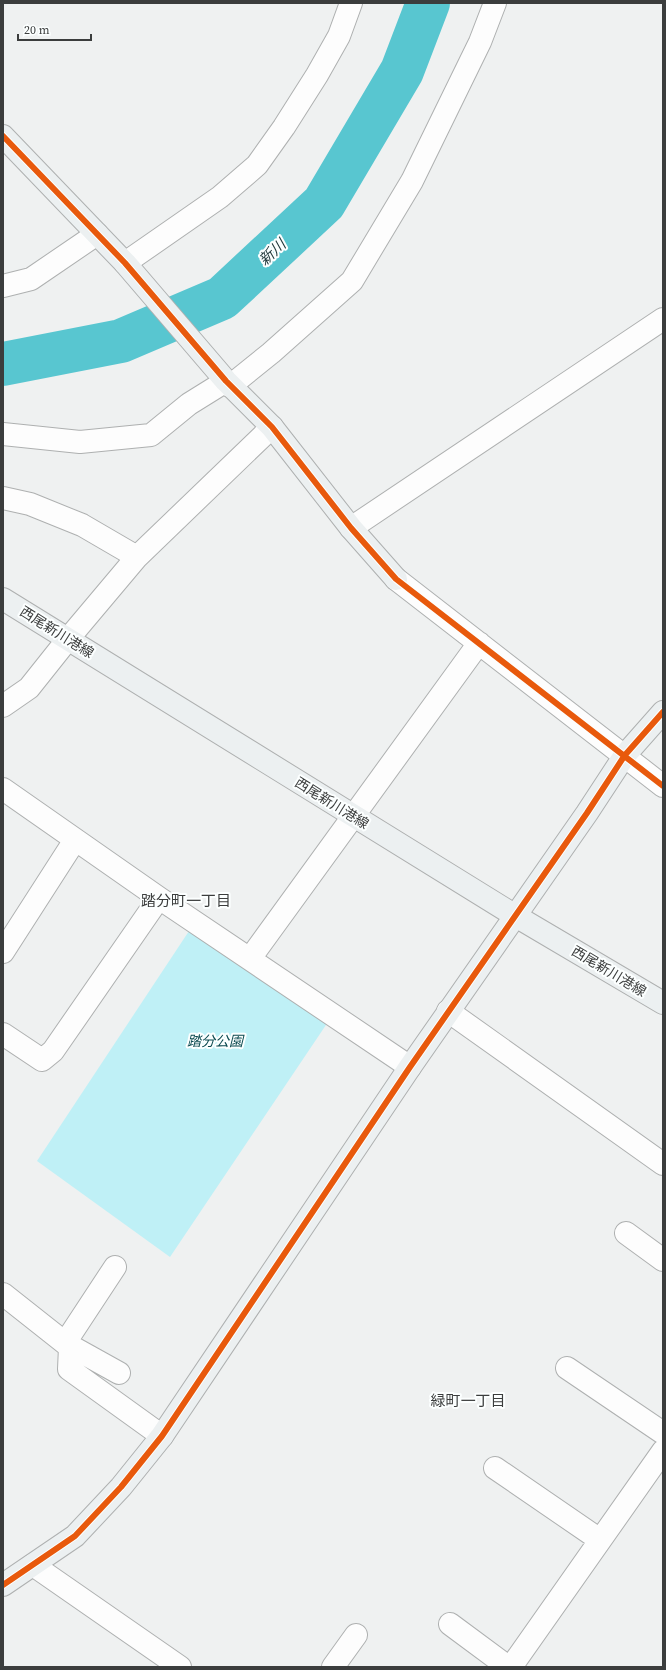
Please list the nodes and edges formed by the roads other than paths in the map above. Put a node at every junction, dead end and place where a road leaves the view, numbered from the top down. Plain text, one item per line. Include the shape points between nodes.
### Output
1 (351, 3) edge
2 (495, 3) edge
3 (3, 136) edge
4 (97, 234) junction
5 (125, 263) junction
6 (3, 286) edge
7 (663, 319) edge
8 (228, 384) junction
9 (272, 427) junction
10 (3, 434) edge
11 (3, 498) edge
12 (352, 528) junction
13 (137, 557) junction
14 (3, 599) edge
15 (68, 639) junction
16 (479, 643) junction
17 (3, 706) edge
18 (663, 712) edge
19 (625, 755) junction
20 (663, 786) edge
21 (3, 789) edge
22 (354, 816) junction
23 (75, 840) junction
24 (159, 898) junction
25 (514, 915) junction
26 (3, 952) edge
27 (254, 953) dead end
28 (663, 1003) edge
29 (448, 1011) junction
30 (3, 1034) edge
31 (410, 1067) junction
32 (663, 1164) edge
33 (626, 1234) dead end
34 (663, 1260) edge
35 (116, 1267) dead end
36 (3, 1294) edge
37 (65, 1342) junction
38 (567, 1368) dead end
39 (118, 1374) dead end
40 (663, 1433) edge
41 (162, 1436) junction
42 (663, 1451) edge
43 (495, 1468) dead end
44 (600, 1540) junction
45 (33, 1565) junction
46 (3, 1585) edge
47 (450, 1624) dead end
48 (356, 1635) dead end
49 (512, 1666) edge
50 (180, 1667) edge
51 (333, 1667) edge

1 - 5 street via 339,36 317,75 256,165 220,197
2 - 8 street via 480,42 412,181 352,281 271,353
3 - 4 street
4 - 5 street
4 - 6 street via 30,279
5 - 8 street
7 - 12 street
8 - 9 street
8 - 10 street via 189,404 151,435 80,442
9 - 12 street
9 - 13 street
11 - 13 street via 30,504 82,525
12 - 16 street via 396,579
13 - 15 street
14 - 15 street, 西尾新川港線
15 - 17 street via 29,688
15 - 22 street, 西尾新川港線
16 - 19 street
16 - 22 street
18 - 19 street
19 - 20 street
19 - 25 street
21 - 23 street
22 - 25 street, 西尾新川港線
22 - 27 street
23 - 24 street
23 - 26 street
24 - 30 street via 53,1051 42,1060
24 - 31 street
25 - 28 street, 西尾新川港線
25 - 29 street
29 - 31 street
29 - 32 street
31 - 41 street
33 - 34 street
35 - 37 street
36 - 37 street
37 - 39 street
37 - 41 street via 70,1346 69,1369
38 - 40 street
41 - 45 street via 75,1536
42 - 44 street
43 - 44 street
44 - 49 street
45 - 46 street
45 - 50 street
47 - 49 street
48 - 51 street

